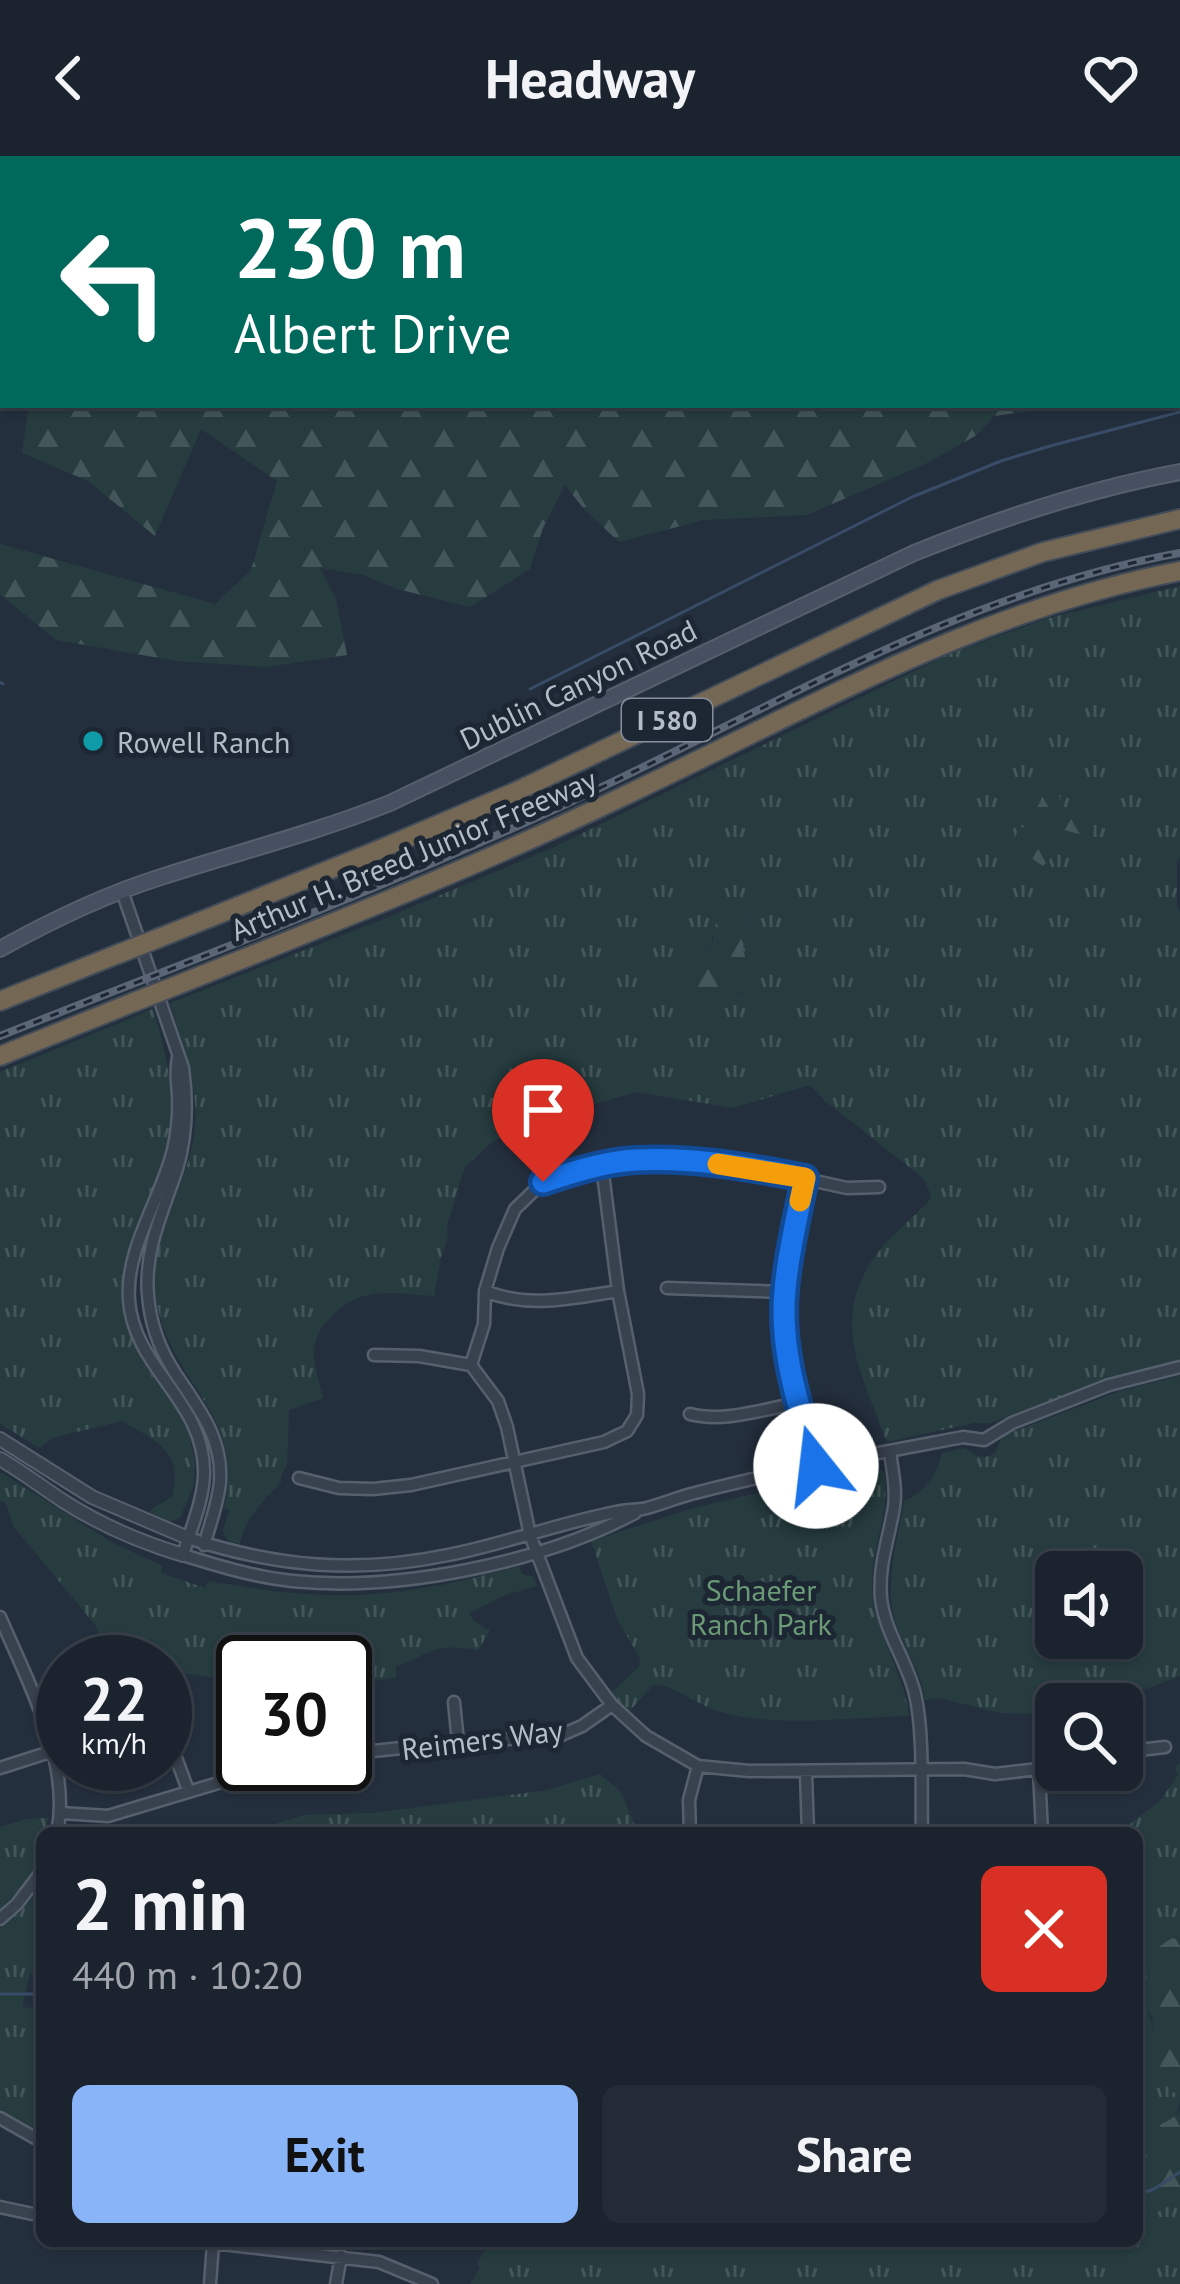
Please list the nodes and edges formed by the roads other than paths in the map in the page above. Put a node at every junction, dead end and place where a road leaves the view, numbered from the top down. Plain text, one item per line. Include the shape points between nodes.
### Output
1 (1180, 472) edge
2 (1180, 519) edge
3 (1180, 571) edge
4 (122, 890) junction
5 (0, 949) edge
6 (0, 1001) edge
7 (0, 1056) edge
8 (178, 1058) junction
9 (602, 1166) junction
10 (805, 1178) junction
11 (879, 1186) dead end
12 (667, 1288) dead end
13 (485, 1291) junction
14 (619, 1292) junction
15 (784, 1292) junction
16 (374, 1354) dead end
17 (471, 1365) junction
18 (1180, 1367) edge
19 (798, 1403) junction
20 (690, 1414) dead end
21 (0, 1439) edge
22 (890, 1451) junction
23 (0, 1459) edge
24 (512, 1462) junction
25 (816, 1466) junction
26 (299, 1478) dead end
27 (643, 1509) junction
28 (530, 1535) junction
29 (188, 1538) junction
30 (205, 1544) junction
31 (536, 1551) junction
32 (183, 1555) junction
33 (200, 1560) junction
34 (0, 1617) edge
35 (454, 1702) dead end
36 (36, 1704) edge
37 (613, 1705) junction
38 (458, 1742) junction
39 (1165, 1747) dead end
40 (1143, 1750) edge
41 (372, 1751) edge
42 (36, 1756) edge
43 (698, 1766) junction
44 (0, 1768) edge
45 (921, 1768) junction
46 (1035, 1771) edge
47 (806, 1773) junction
48 (60, 1791) edge
49 (185, 1791) edge
50 (1040, 1791) edge
51 (62, 1813) junction
52 (58, 1827) edge
53 (690, 1827) edge
54 (808, 1827) edge
55 (922, 1827) edge
56 (1042, 1827) edge
57 (36, 1879) edge
58 (0, 1919) edge
59 (0, 2118) edge
60 (36, 2139) edge
61 (0, 2206) edge
62 (36, 2215) edge
63 (213, 2247) edge
64 (245, 2247) edge
65 (341, 2256) junction
66 (210, 2284) edge
67 (336, 2284) edge
68 (432, 2284) edge

1 - 4 main road, Dublin Canyon Road via 964,532 390,802
2 - 6 highway, Arthur H. Breed Junior Freeway / I 580, bridge via 1043,552 938,590 515,792
3 - 7 highway, Arthur H. Breed Junior Freeway / I 580, bridge via 1057,601 953,638 500,854
4 - 5 main road, Dublin Canyon Road
4 - 8 street
8 - 29 street via 174,1147 129,1299 139,1340 200,1438 204,1479
8 - 30 street via 187,1093 184,1144 152,1238 147,1282 162,1350 216,1443 220,1482
9 - 10 street via 688,1161
9 - 13 street via 543,1182 514,1209
9 - 14 street
10 - 11 street
10 - 15 street
12 - 15 street
13 - 14 street via 520,1302
13 - 17 street
14 - 24 street via 637,1415 604,1442
15 - 19 street
16 - 17 street
17 - 24 street via 498,1402
18 - 22 street via 1109,1385 984,1440
19 - 20 street
19 - 25 street
21 - 29 street via 92,1497
22 - 25 street
22 - 45 street via 895,1506 881,1599 915,1694
23 - 32 street via 96,1519
24 - 26 street via 373,1490
24 - 28 street
25 - 27 street
27 - 28 street
27 - 31 street
28 - 30 street via 348,1567
28 - 31 street
29 - 30 street
29 - 32 street
30 - 33 street
31 - 33 street via 366,1583 287,1581
31 - 37 street via 577,1658
32 - 33 street
34 - 36 street
35 - 38 street
37 - 38 street, Reimers Way via 559,1736
37 - 43 street
38 - 41 street, Reimers Way
39 - 40 street
42 - 44 street
43 - 47 street
43 - 53 street
45 - 46 street
45 - 47 street
45 - 55 street
47 - 54 street
48 - 51 street
49 - 51 street via 107,1816
50 - 56 street
51 - 52 street
57 - 58 street
59 - 60 street
61 - 62 street
63 - 66 street
64 - 65 street
65 - 67 street
65 - 68 street

